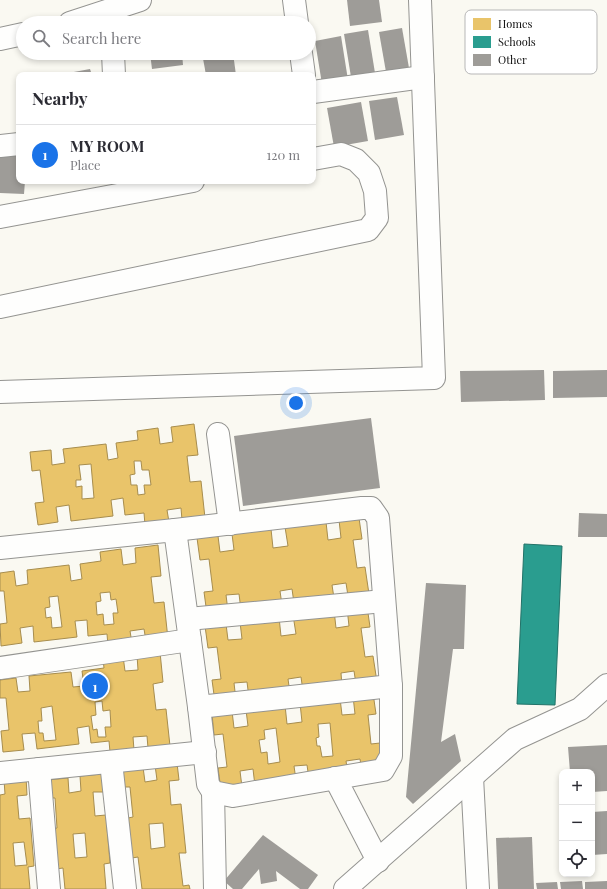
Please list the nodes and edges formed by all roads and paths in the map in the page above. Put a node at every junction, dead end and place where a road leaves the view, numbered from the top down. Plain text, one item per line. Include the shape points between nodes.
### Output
1 (140, 0) edge
2 (294, 0) edge
3 (420, 0) edge
4 (112, 16) edge
5 (296, 16) edge
6 (16, 36) edge
7 (0, 39) edge
8 (113, 60) edge
9 (302, 60) edge
10 (114, 72) edge
11 (304, 72) edge
12 (423, 77) junction
13 (316, 92) edge
14 (16, 144) edge
15 (0, 146) edge
16 (316, 158) edge
17 (177, 184) edge
18 (0, 217) edge
19 (0, 307) edge
20 (0, 392) edge
21 (218, 434) dead end
22 (230, 524) junction
23 (176, 530) junction
24 (0, 548) edge
25 (384, 601) junction
26 (188, 619) junction
27 (190, 640) junction
28 (0, 668) edge
29 (607, 684) edge
30 (391, 686) junction
31 (198, 707) junction
32 (205, 752) junction
33 (111, 762) junction
34 (39, 769) junction
35 (0, 773) edge
36 (472, 777) junction
37 (335, 778) junction
38 (212, 792) junction
39 (378, 860) junction
40 (49, 889) edge
41 (125, 889) edge
42 (216, 889) edge
43 (345, 889) edge
44 (478, 889) edge

1 - 4 street
2 - 5 street
3 - 12 street
6 - 7 street
8 - 10 street
9 - 11 street
12 - 13 street
12 - 20 street via 434,378
14 - 15 street
16 - 19 street via 341,154 356,160 369,173 375,191 377,218 368,230
17 - 18 street
21 - 22 street
22 - 23 street
22 - 25 street via 372,508 378,518
23 - 24 street
23 - 26 street
25 - 26 street
25 - 30 street
26 - 27 street
27 - 28 street
27 - 31 street
29 - 36 street via 580,709 515,740
30 - 31 street
30 - 37 street via 391,756 388,763 382,770
31 - 32 street
32 - 33 street
32 - 38 street via 208,784
33 - 34 street
33 - 41 street
34 - 35 street
34 - 40 street
36 - 39 street
36 - 44 street
37 - 38 street via 233,796
37 - 39 street
38 - 42 street
39 - 43 street

